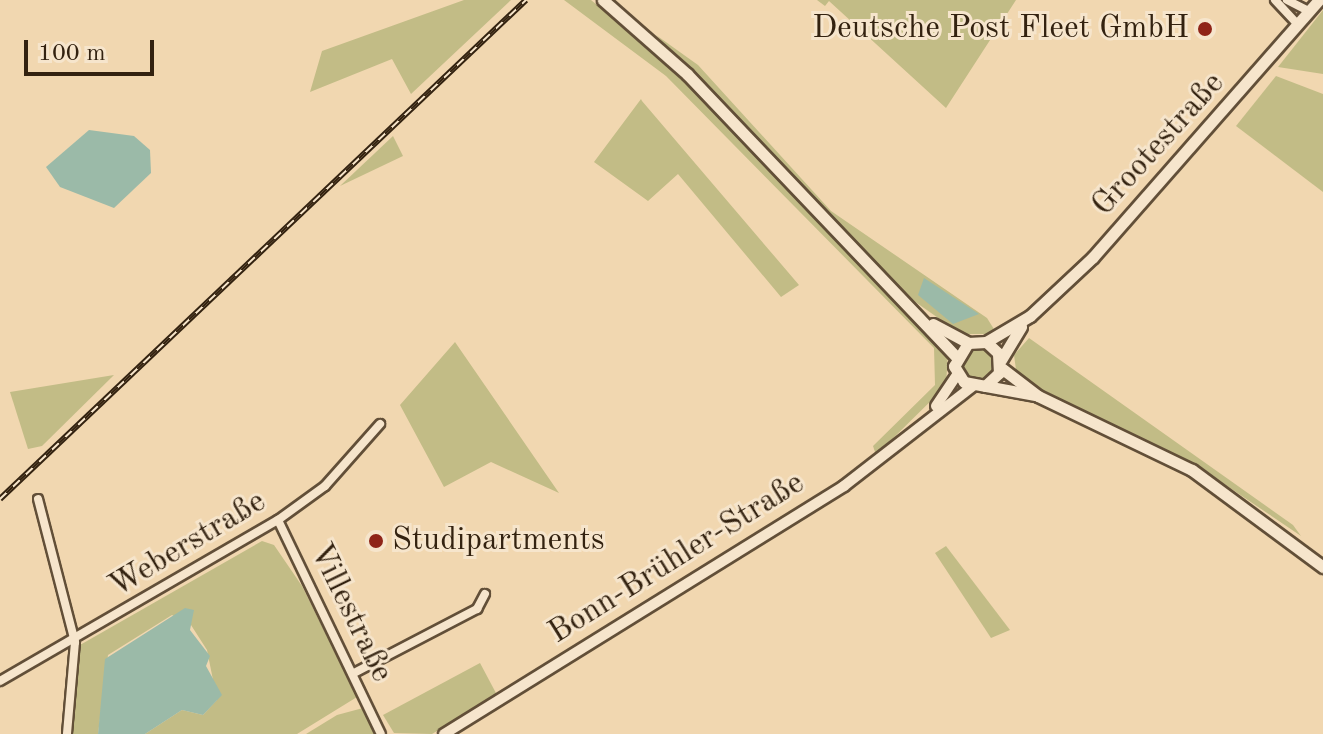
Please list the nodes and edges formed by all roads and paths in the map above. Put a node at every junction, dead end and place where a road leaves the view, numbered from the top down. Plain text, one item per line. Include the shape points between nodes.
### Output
1 (603, 0) edge
2 (1275, 0) edge
3 (1287, 0) edge
4 (1319, 0) edge
5 (1309, 11) junction
6 (1298, 25) junction
7 (1030, 316) junction
8 (927, 321) junction
9 (986, 342) junction
10 (968, 343) junction
11 (956, 356) junction
12 (1000, 364) junction
13 (957, 375) junction
14 (979, 386) junction
15 (1038, 396) junction
16 (928, 417) junction
17 (380, 424) dead end
18 (38, 499) dead end
19 (278, 520) junction
20 (1323, 567) edge
21 (485, 594) dead end
22 (75, 642) junction
23 (354, 673) junction
24 (0, 681) edge
25 (382, 732) edge
26 (67, 734) edge
27 (444, 734) edge

1 - 8 main road via 687,74
2 - 6 street
3 - 5 street
4 - 5 main road, Grootestraße
5 - 6 main road, Grootestraße
6 - 7 main road, Grootestraße via 1148,200
7 - 9 main road, Grootestraße
7 - 12 main road, Grootestraße
8 - 10 main road
8 - 11 main road
9 - 10 main road
9 - 12 main road
10 - 11 main road
11 - 13 main road
12 - 14 main road
12 - 15 main road
13 - 14 main road
13 - 16 street, Bonn-Brühler-Straße
14 - 15 main road
14 - 16 street, Bonn-Brühler-Straße
15 - 20 main road via 1192,470
16 - 27 street, Bonn-Brühler-Straße via 844,486
17 - 19 street, Weberstraße via 325,486
18 - 22 street
19 - 22 street, Weberstraße
19 - 23 street, Villestraße
21 - 23 street via 477,609
22 - 24 street, Weberstraße
22 - 26 street
23 - 25 street, Villestraße

